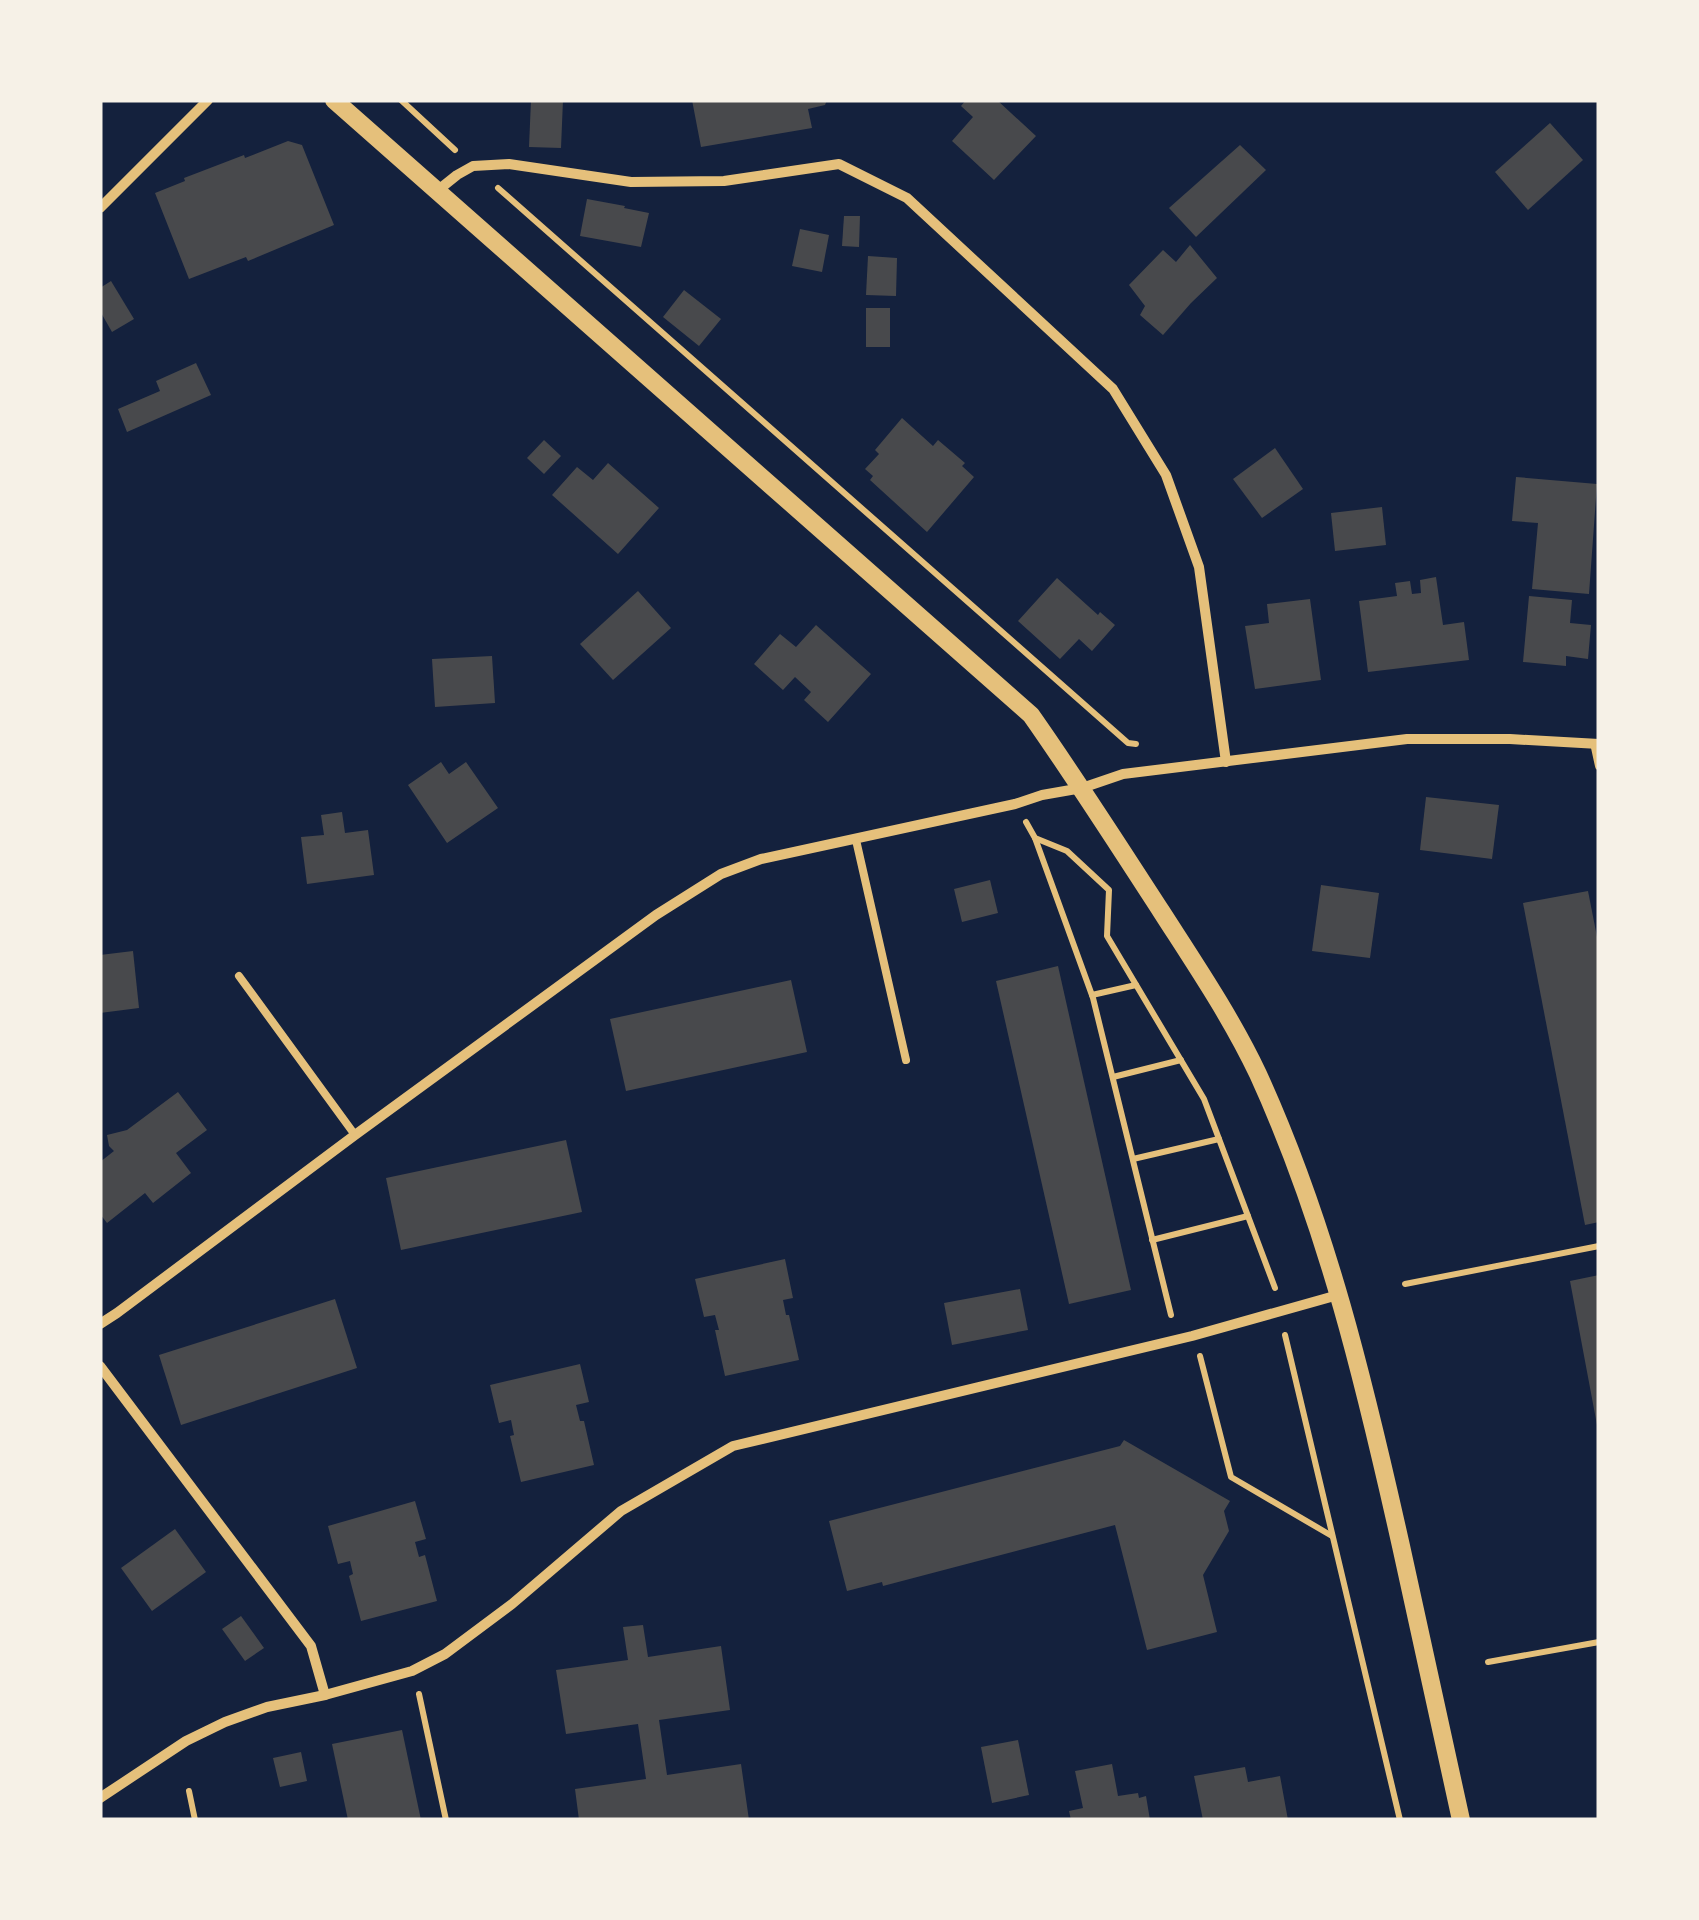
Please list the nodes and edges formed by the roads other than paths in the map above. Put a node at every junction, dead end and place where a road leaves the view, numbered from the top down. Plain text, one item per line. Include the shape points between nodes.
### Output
1 (208, 100) edge
2 (334, 100) edge
3 (437, 191) junction
4 (100, 208) edge
5 (1596, 744) edge
6 (1226, 762) junction
7 (1599, 766) edge
8 (1082, 788) junction
9 (856, 840) junction
10 (239, 976) dead end
11 (906, 1060) dead end
12 (355, 1135) junction
13 (1338, 1295) junction
14 (100, 1324) edge
15 (100, 1366) edge
16 (325, 1695) junction
17 (100, 1798) edge
18 (1461, 1820) edge

1 - 4 street
2 - 3 street
3 - 6 street via 473,166 509,164 630,182 724,181 839,164 906,198 1113,389 1166,475 1199,567
3 - 8 street via 1032,715
5 - 6 street via 1406,738
5 - 7 lane
6 - 8 street via 1123,774
8 - 9 street
8 - 13 street via 1256,1072 1299,1173
9 - 11 lane
9 - 12 street via 722,874
10 - 12 lane
12 - 14 street
13 - 16 street via 733,1446 621,1512 445,1654 412,1672
13 - 18 street
15 - 16 street via 311,1646
16 - 17 street via 224,1722

